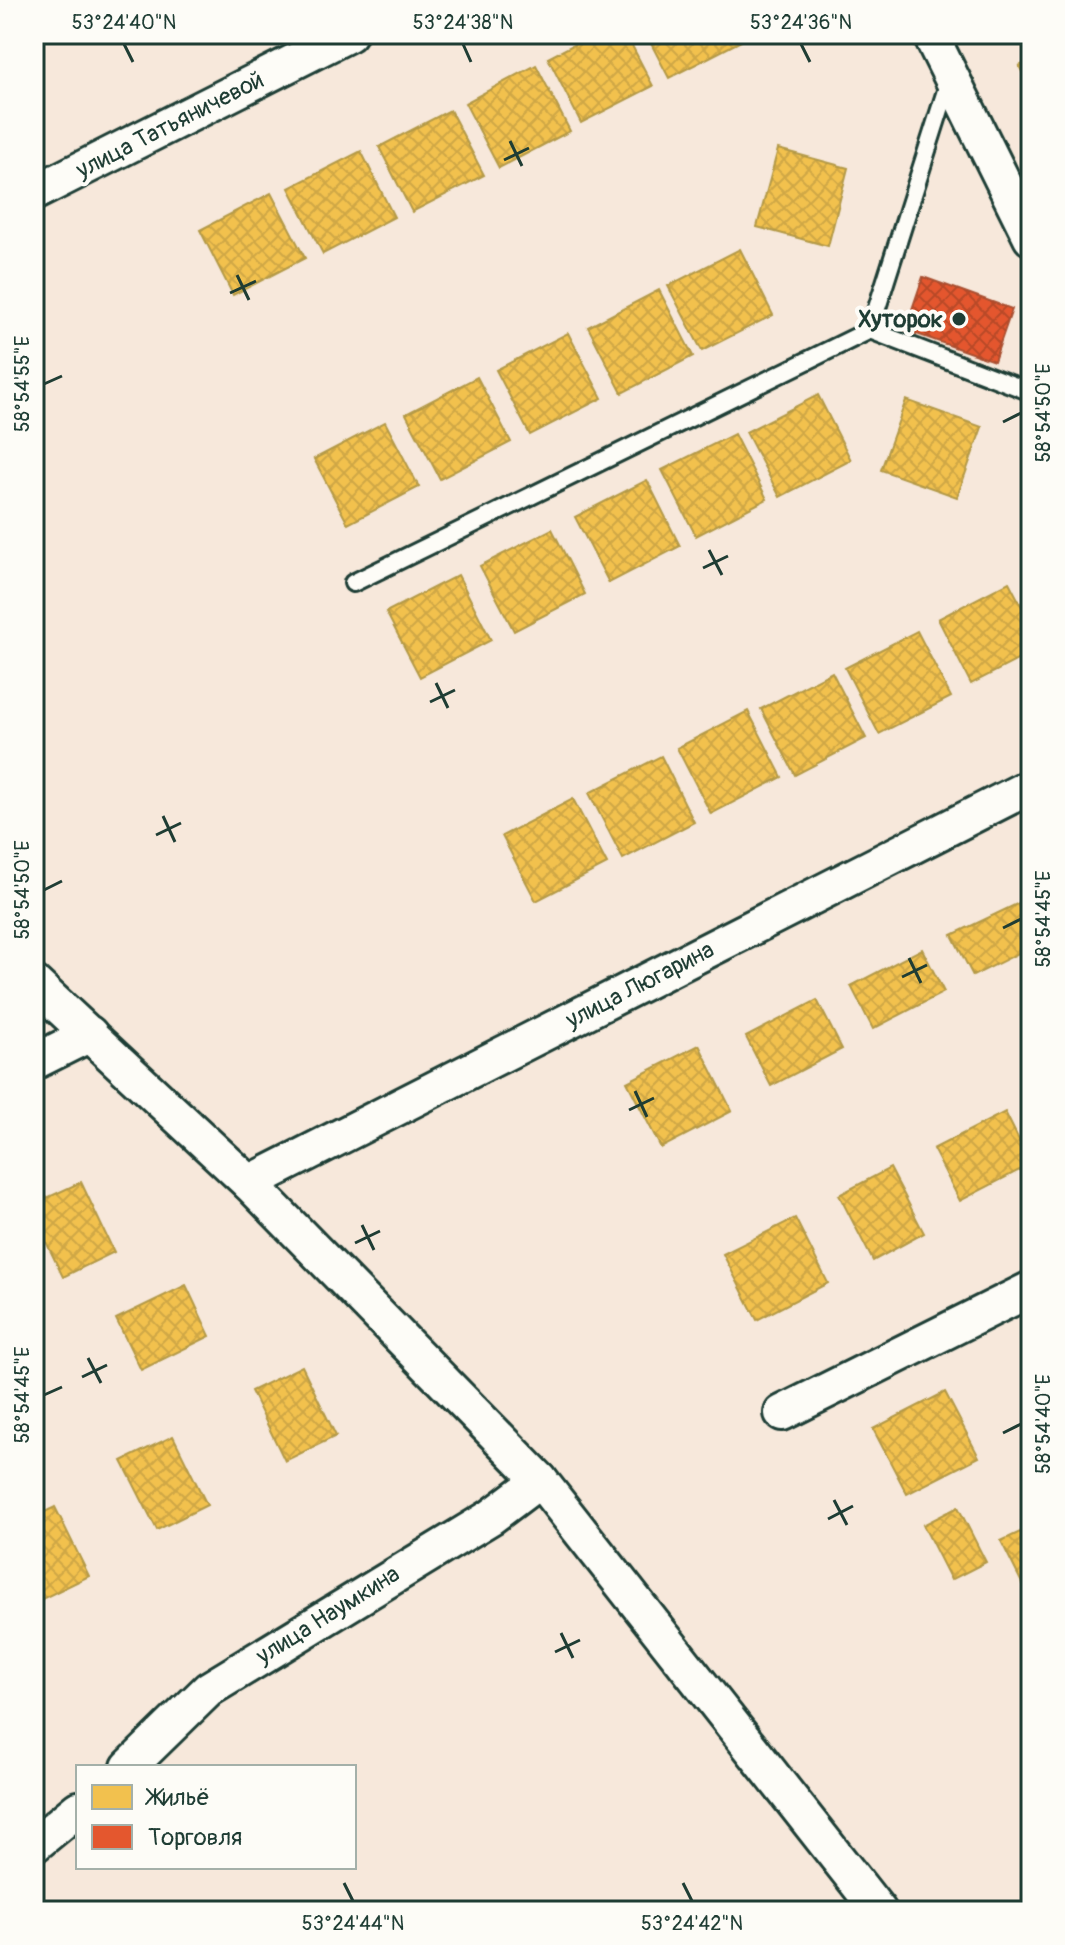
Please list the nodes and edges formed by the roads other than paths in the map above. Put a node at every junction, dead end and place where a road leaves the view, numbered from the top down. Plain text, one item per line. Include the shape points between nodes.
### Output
1 (349, 34) edge
2 (930, 34) edge
3 (950, 76) junction
4 (34, 193) edge
5 (1031, 238) edge
6 (870, 330) junction
7 (1031, 392) edge
8 (353, 583) dead end
9 (1031, 786) edge
10 (34, 983) edge
11 (90, 1034) junction
12 (34, 1062) edge
13 (249, 1183) junction
14 (1031, 1289) edge
15 (782, 1413) dead end
16 (540, 1480) junction
17 (131, 1765) edge
18 (76, 1811) edge
19 (34, 1845) edge
20 (879, 1911) edge

1 - 4 street, улица Татьяничевой
2 - 3 street
3 - 5 street
3 - 6 lane
6 - 7 lane
6 - 8 lane
9 - 13 street, улица Люгарина
10 - 11 street
11 - 12 street
11 - 13 street
13 - 16 street
14 - 15 street
16 - 17 street, улица Наумкина via 491,1517 209,1689
16 - 20 street
18 - 19 street

